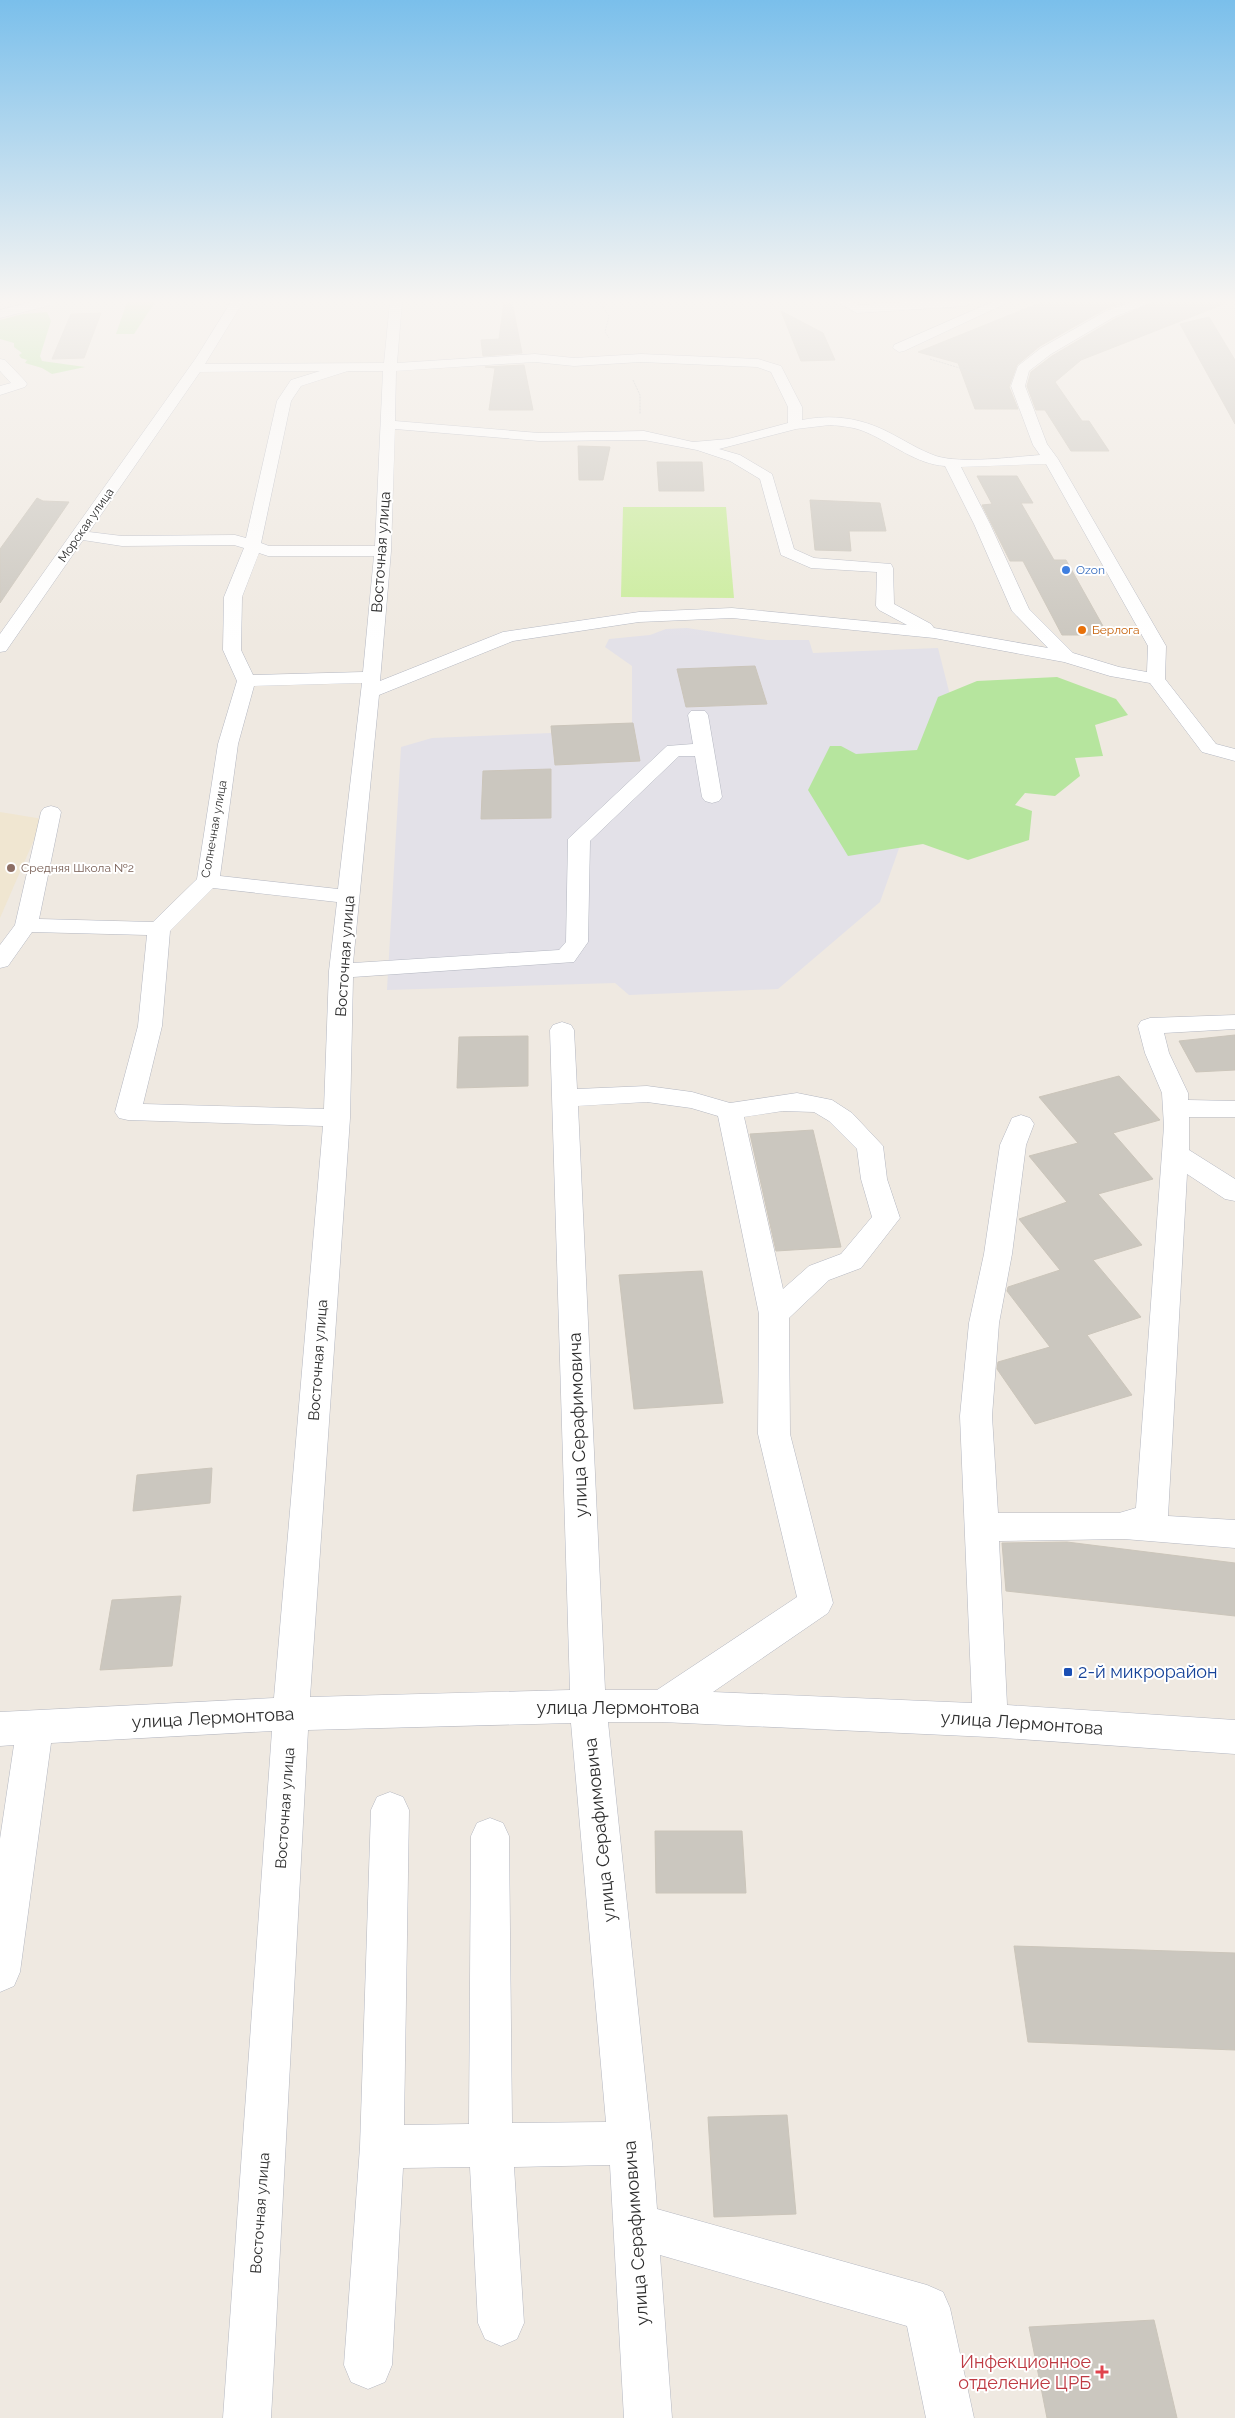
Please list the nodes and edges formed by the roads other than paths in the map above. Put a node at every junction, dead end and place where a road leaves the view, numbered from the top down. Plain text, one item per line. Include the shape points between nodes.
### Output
1 (162, 415) edge
2 (281, 415) edge
3 (388, 415) edge
4 (795, 415) edge
5 (1029, 415) edge
6 (796, 424) junction
7 (388, 425) junction
8 (692, 446) junction
9 (1051, 459) junction
10 (951, 463) junction
11 (78, 535) junction
12 (253, 544) junction
13 (383, 551) junction
14 (934, 633) junction
15 (0, 647) edge
16 (1067, 657) junction
17 (1156, 679) junction
18 (246, 681) junction
19 (371, 684) junction
20 (698, 715) dead end
21 (705, 750) junction
22 (1235, 755) edge
23 (712, 797) dead end
24 (51, 812) dead end
25 (208, 881) junction
26 (349, 897) junction
27 (26, 925) junction
28 (159, 929) junction
29 (0, 961) edge
30 (341, 971) junction
31 (1235, 1022) edge
32 (562, 1030) dead end
33 (565, 1098) junction
34 (1176, 1108) junction
35 (1235, 1108) edge
36 (730, 1111) junction
37 (337, 1118) junction
38 (1021, 1124) dead end
39 (1175, 1153) junction
40 (1235, 1192) edge
41 (774, 1314) junction
42 (982, 1527) junction
43 (1119, 1527) junction
44 (1235, 1534) edge
45 (588, 1706) junction
46 (662, 1706) junction
47 (291, 1714) junction
48 (989, 1720) junction
49 (18, 1729) edge
50 (1235, 1738) edge
51 (390, 1810) dead end
52 (490, 1836) dead end
53 (0, 1972) edge
54 (630, 2143) junction
55 (491, 2145) junction
56 (382, 2146) junction
57 (636, 2226) junction
58 (501, 2323) dead end
59 (368, 2365) dead end
60 (247, 2418) edge
61 (648, 2418) edge
62 (950, 2418) edge

1 - 11 street, Морская улица
2 - 12 street
3 - 7 street, Восточная улица
4 - 6 street
5 - 9 street via 1040,445
6 - 8 street via 739,440
6 - 10 street via 854,423 876,429 931,460
7 - 8 street via 540,437 638,434
7 - 13 street, Восточная улица
8 - 14 street via 735,458 767,478 787,552 811,563 885,568 885,606
9 - 10 street
9 - 17 street via 1157,646
10 - 16 street via 1021,610
11 - 12 street via 122,541 198,539
11 - 15 street, Морская улица
12 - 13 street via 268,551
12 - 18 street via 233,597 232,650
13 - 19 street, Восточная улица
14 - 16 street
14 - 19 street via 732,613 639,617 509,636
16 - 17 street via 1116,672
17 - 22 street via 1209,748
18 - 19 street
18 - 25 street, Солнечная улица via 228,744
19 - 26 street, Восточная улица
20 - 21 street
21 - 23 street
21 - 30 street via 674,750 579,839 576,942 566,958
24 - 27 street
25 - 26 street
25 - 28 street, Солнечная улица
26 - 30 street, Восточная улица
27 - 28 street
27 - 29 street
28 - 37 street via 150,1026 128,1112
30 - 37 street, Восточная улица
31 - 34 street via 1150,1026 1157,1052 1175,1093
32 - 33 street, улица Серафимовича
33 - 36 street via 647,1094 692,1100
33 - 45 street, улица Серафимовича
34 - 35 street
34 - 39 street
36 - 41 street
36 - 41 street via 807,1102 832,1110 870,1146 874,1179 886,1218 851,1261 819,1273
37 - 47 street, Восточная улица
38 - 42 street via 1013,1145 998,1254 984,1323 976,1416
39 - 40 street
39 - 43 street via 1152,1516
41 - 46 street via 774,1434 816,1603
42 - 43 street
42 - 48 street
43 - 44 street
45 - 46 street, улица Лермонтова
45 - 47 street, улица Лермонтова
45 - 54 street, улица Серафимовича
46 - 48 street, улица Лермонтова
47 - 49 street, улица Лермонтова
47 - 60 street, Восточная улица
48 - 50 street, улица Лермонтова
49 - 53 street
51 - 56 street
52 - 55 street
54 - 55 street
54 - 57 street, улица Серафимовича
55 - 56 street
55 - 58 street
56 - 59 street
57 - 61 street, улица Серафимовича
57 - 62 street via 927,2308

